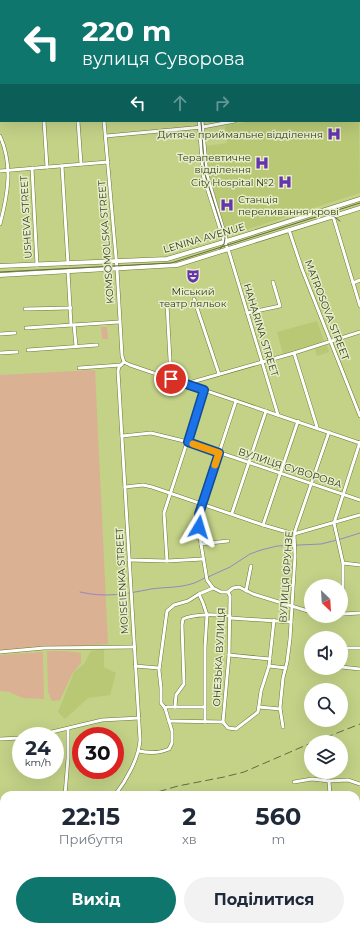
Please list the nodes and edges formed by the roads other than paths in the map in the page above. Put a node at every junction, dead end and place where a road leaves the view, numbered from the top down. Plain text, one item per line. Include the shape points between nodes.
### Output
1 (44, 122) edge
2 (78, 122) edge
3 (104, 122) edge
4 (199, 122) edge
5 (202, 122) edge
6 (230, 122) edge
7 (201, 128) junction
8 (0, 136) edge
9 (106, 136) junction
10 (108, 162) junction
11 (81, 164) junction
12 (62, 166) junction
13 (47, 167) junction
14 (32, 168) junction
15 (8, 170) junction
16 (0, 171) edge
17 (360, 199) edge
18 (360, 208) edge
19 (333, 216) junction
20 (0, 224) edge
21 (289, 230) junction
22 (224, 241) junction
23 (228, 250) junction
24 (116, 262) junction
25 (68, 264) junction
26 (37, 265) junction
27 (0, 266) edge
28 (116, 269) junction
29 (68, 272) junction
30 (0, 275) edge
31 (360, 280) edge
32 (273, 282) dead end
33 (353, 283) junction
34 (194, 299) dead end
35 (167, 304) dead end
36 (360, 306) edge
37 (70, 308) junction
38 (26, 310) dead end
39 (247, 313) junction
40 (119, 322) junction
41 (73, 325) junction
42 (26, 328) dead end
43 (360, 332) edge
44 (16, 333) dead end
45 (0, 334) edge
46 (330, 342) junction
47 (97, 345) dead end
48 (76, 346) junction
49 (28, 350) dead end
50 (17, 352) dead end
51 (0, 353) edge
52 (294, 353) junction
53 (263, 362) junction
54 (122, 363) junction
55 (80, 368) dead end
56 (219, 374) junction
57 (171, 379) junction
58 (196, 381) junction
59 (185, 384) junction
60 (194, 387) junction
61 (204, 390) junction
62 (236, 401) junction
63 (360, 405) edge
64 (356, 407) junction
65 (266, 411) junction
66 (278, 415) junction
67 (360, 416) edge
68 (298, 421) junction
69 (316, 428) junction
70 (329, 432) junction
71 (122, 436) junction
72 (188, 442) junction
73 (360, 442) edge
74 (219, 453) junction
75 (248, 462) junction
76 (280, 473) junction
77 (312, 484) junction
78 (125, 487) junction
79 (171, 493) junction
80 (342, 494) junction
81 (360, 500) edge
82 (202, 504) junction
83 (232, 514) junction
84 (360, 515) edge
85 (334, 523) junction
86 (263, 525) junction
87 (294, 534) junction
88 (228, 542) dead end
89 (201, 544) junction
90 (203, 559) junction
91 (130, 560) junction
92 (167, 561) junction
93 (343, 563) junction
94 (360, 565) edge
95 (251, 566) dead end
96 (343, 579) edge
97 (213, 588) junction
98 (246, 591) junction
99 (228, 592) junction
100 (199, 594) junction
101 (292, 606) junction
102 (304, 610) edge
103 (360, 613) edge
104 (348, 614) edge
105 (207, 615) junction
106 (230, 617) junction
107 (274, 620) junction
108 (291, 622) junction
109 (134, 647) junction
110 (348, 648) edge
111 (360, 648) edge
112 (0, 652) edge
113 (229, 655) junction
114 (270, 659) junction
115 (135, 666) junction
116 (269, 666) junction
117 (160, 668) junction
118 (286, 668) junction
119 (348, 668) edge
120 (360, 669) edge
121 (175, 707) junction
122 (204, 707) junction
123 (259, 707) junction
124 (165, 708) junction
125 (280, 709) junction
126 (139, 718) junction
127 (169, 721) junction
128 (205, 722) junction
129 (223, 722) junction
130 (283, 727) dead end
131 (68, 729) junction
132 (64, 730) edge
133 (12, 739) edge
134 (0, 740) edge
135 (139, 751) junction
136 (329, 781) junction
137 (294, 782) dead end
138 (360, 784) edge
139 (65, 791) edge
140 (118, 791) edge
141 (330, 791) edge

1 - 13 street
2 - 11 street
3 - 9 street, KOMSOMOLSKA STREET
4 - 7 street, HAHARINA STREET
5 - 7 street, HAHARINA STREET
6 - 7 street
7 - 9 street
7 - 22 street, HAHARINA STREET via 207,174
8 - 15 street
9 - 10 street, KOMSOMOLSKA STREET
10 - 11 street
10 - 24 street, KOMSOMOLSKA STREET
11 - 12 street
12 - 13 street
12 - 25 street
13 - 14 street
14 - 15 street
14 - 26 street, USHEVA STREET
15 - 16 street
15 - 20 street via 8,190
17 - 22 main road, LENINA AVENUE
18 - 19 main road, LENINA AVENUE
19 - 21 main road, LENINA AVENUE
19 - 33 street
21 - 23 main road, LENINA AVENUE
21 - 46 street, MATROSOVA STREET
22 - 23 street, HAHARINA STREET
22 - 24 main road, LENINA AVENUE via 168,259
23 - 28 main road, LENINA AVENUE via 173,266
23 - 39 street, HAHARINA STREET
24 - 25 main road, LENINA AVENUE
24 - 28 street, KOMSOMOLSKA STREET
25 - 26 main road, LENINA AVENUE
26 - 27 main road, LENINA AVENUE
28 - 29 main road, LENINA AVENUE
28 - 40 street, KOMSOMOLSKA STREET
29 - 30 main road, LENINA AVENUE
29 - 37 street
31 - 33 street
32 - 39 street via 280,306
33 - 36 street
34 - 56 street
35 - 57 street
37 - 38 street
37 - 41 street
39 - 53 street, HAHARINA STREET
40 - 41 street
40 - 54 street, KOMSOMOLSKA STREET
41 - 42 street
41 - 48 street
43 - 46 street
44 - 45 street
46 - 52 street
46 - 64 street, MATROSOVA STREET
47 - 48 street
48 - 49 street
50 - 51 street
52 - 53 street
52 - 69 street
53 - 56 street
53 - 66 street, HAHARINA STREET
54 - 55 street
54 - 57 street
54 - 71 street, MOISEIENKA STREET via 118,371
56 - 58 street
57 - 59 street
58 - 59 street
58 - 60 street
59 - 60 street
60 - 61 street
61 - 62 street
61 - 72 street
62 - 65 street
62 - 74 street
63 - 64 street
64 - 67 street, MATROSOVA STREET
65 - 66 street
65 - 75 street
66 - 68 street
68 - 69 street
68 - 76 street
69 - 70 street
70 - 73 street
70 - 77 street, ВУЛИЦЯ ФРУНЗЕ
71 - 72 street, ВУЛИЦЯ СУВОРОВА via 151,433
71 - 78 street, MOISEIENKA STREET
72 - 74 street, ВУЛИЦЯ СУВОРОВА
72 - 79 street
73 - 80 street
74 - 75 street, ВУЛИЦЯ СУВОРОВА
74 - 82 street
75 - 76 street, ВУЛИЦЯ СУВОРОВА
75 - 83 street
76 - 77 street, ВУЛИЦЯ СУВОРОВА
76 - 86 street
77 - 80 street, ВУЛИЦЯ СУВОРОВА
77 - 87 street, ВУЛИЦЯ ФРУНЗЕ
78 - 79 street via 148,486
78 - 91 street, MOISEIENKA STREET
79 - 82 street
79 - 92 street via 164,517
80 - 81 street, ВУЛИЦЯ СУВОРОВА
80 - 85 street
82 - 83 street
82 - 89 street via 198,517
83 - 86 street
84 - 85 street
85 - 87 street
85 - 93 street
86 - 87 street
87 - 101 street, ВУЛИЦЯ ФРУНЗЕ
88 - 89 street
89 - 90 street
90 - 92 street
90 - 97 street via 207,580
91 - 92 street
91 - 109 street, MOISEIENKA STREET
93 - 94 street
93 - 96 street
95 - 98 street
97 - 99 street
97 - 100 street
98 - 99 street via 239,587
98 - 101 street
99 - 106 street, ОНЕЗЬКА ВУЛИЦЯ
100 - 105 street
100 - 117 street via 174,605 167,611
101 - 102 street
101 - 108 street, ВУЛИЦЯ ФРУНЗЕ
103 - 104 street
105 - 106 street
105 - 121 street via 183,619 184,684 176,695
105 - 122 street
106 - 107 street
106 - 113 street, ОНЕЗЬКА ВУЛИЦЯ
107 - 108 street
107 - 114 street
108 - 118 street, ВУЛИЦЯ ФРУНЗЕ
109 - 112 street via 44,648
109 - 115 street, MOISEIENKA STREET
110 - 111 street
113 - 114 street
113 - 129 street, ОНЕЗЬКА ВУЛИЦЯ
114 - 116 street
115 - 117 street
115 - 126 street, MOISEIENKA STREET
116 - 118 street
116 - 123 street via 259,696
117 - 124 street via 160,699
118 - 125 street, ВУЛИЦЯ ФРУНЗЕ
119 - 120 street
121 - 122 street
121 - 124 street
122 - 128 street
123 - 125 street
123 - 129 street via 258,712 236,729 228,728
124 - 127 street
125 - 130 street, ВУЛИЦЯ ФРУНЗЕ
126 - 131 street via 102,720
126 - 135 street, MOISEIENKA STREET
127 - 128 street
127 - 135 street via 172,730 172,743 169,749
128 - 129 street
131 - 132 street
131 - 139 street
133 - 134 street
135 - 140 street, MOISEIENKA STREET
136 - 137 street via 312,779
136 - 138 street via 348,780
136 - 141 street

